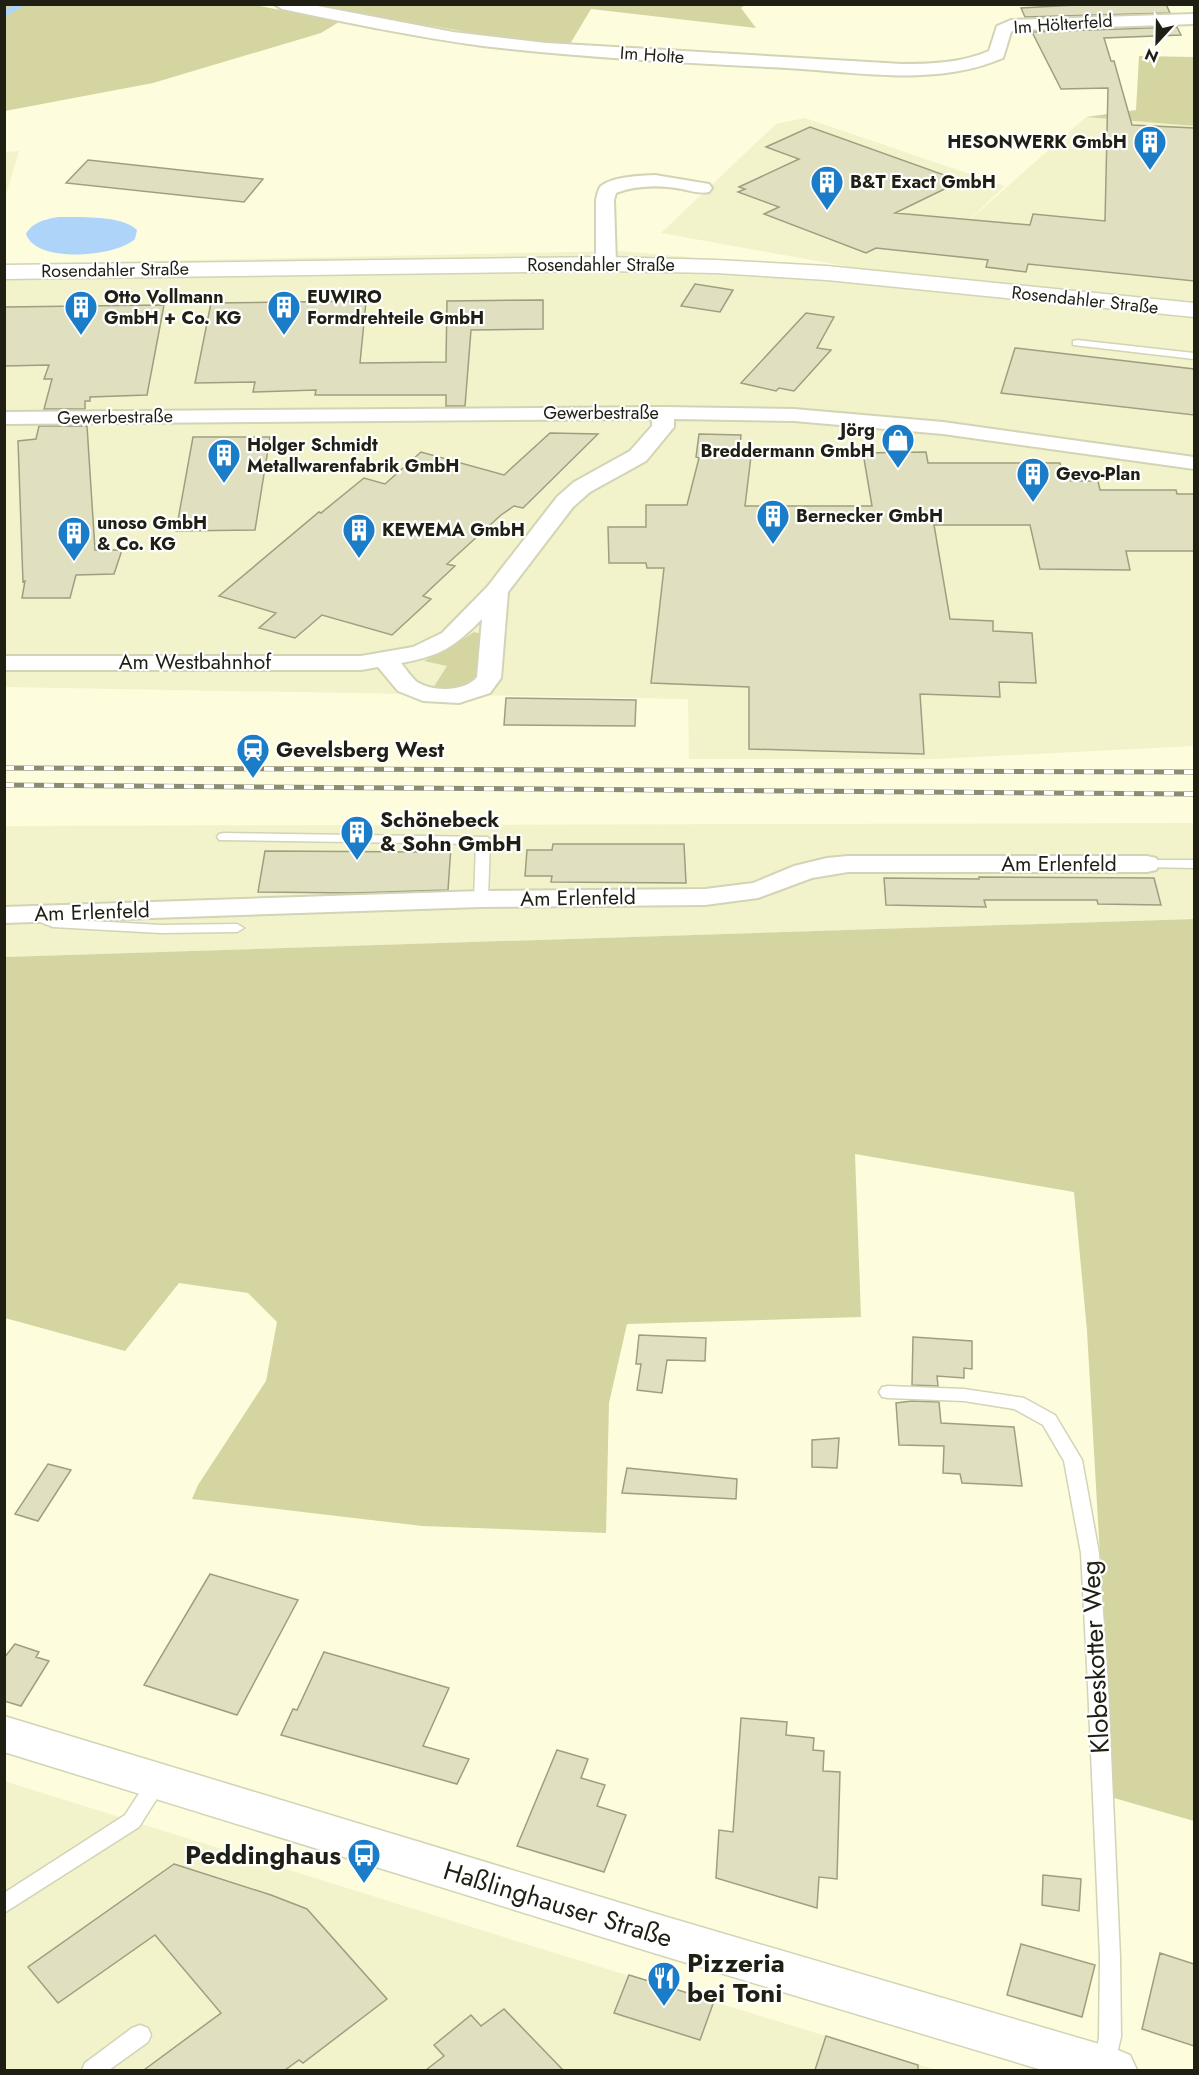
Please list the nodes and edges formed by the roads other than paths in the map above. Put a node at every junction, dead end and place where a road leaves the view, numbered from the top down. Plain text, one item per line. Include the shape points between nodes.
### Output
1 (282, 4) edge
2 (1194, 19) edge
3 (1003, 28) joint
4 (703, 188) dead end
5 (606, 264) junction
6 (4, 272) edge
7 (1194, 310) edge
8 (1077, 343) dead end
9 (1194, 356) edge
10 (663, 412) junction
11 (4, 418) edge
12 (1194, 463) edge
13 (496, 591) junction
14 (385, 660) junction
15 (4, 663) edge
16 (224, 837) dead end
17 (1147, 864) joint
18 (1194, 864) edge
19 (481, 899) junction
20 (33, 914) junction
21 (4, 915) edge
22 (237, 928) dead end
23 (888, 1392) dead end
24 (4, 1734) edge
25 (158, 1781) junction
26 (4, 1904) edge
27 (140, 2035) dead end
28 (1109, 2069) edge
29 (93, 2070) edge

1 - 3 street, Im Holte via 510,44 858,67 925,68 989,59 997,54
2 - 3 street, Im Hölterfeld via 1054,22
4 - 5 street via 648,181 608,190
5 - 6 main road, Rosendahler Straße
5 - 7 main road, Rosendahler Straße via 798,270
8 - 9 lane
10 - 11 street, Gewerbestraße
10 - 12 street, Gewerbestraße via 890,422
10 - 13 street, Am Westbahnhof via 663,427 654,439 638,456 582,487 565,502
13 - 14 street, Am Westbahnhof via 450,638 419,652
13 - 14 street via 489,678 481,688 459,696 423,694 407,686
14 - 15 street, Am Westbahnhof
16 - 19 lane via 483,840
17 - 18 lane
17 - 19 street, Am Erlenfeld via 848,864 803,872 758,890 705,897
19 - 20 street, Am Erlenfeld
20 - 21 street, Am Erlenfeld
20 - 22 lane via 52,923 161,929
23 - 28 lane, Klobeskotter Weg via 964,1395 1018,1403 1049,1420 1073,1460 1090,1553 1110,1957
24 - 25 main road, Haßlinghauser Straße
25 - 26 lane via 132,1821
25 - 28 main road, Haßlinghauser Straße
27 - 29 lane

